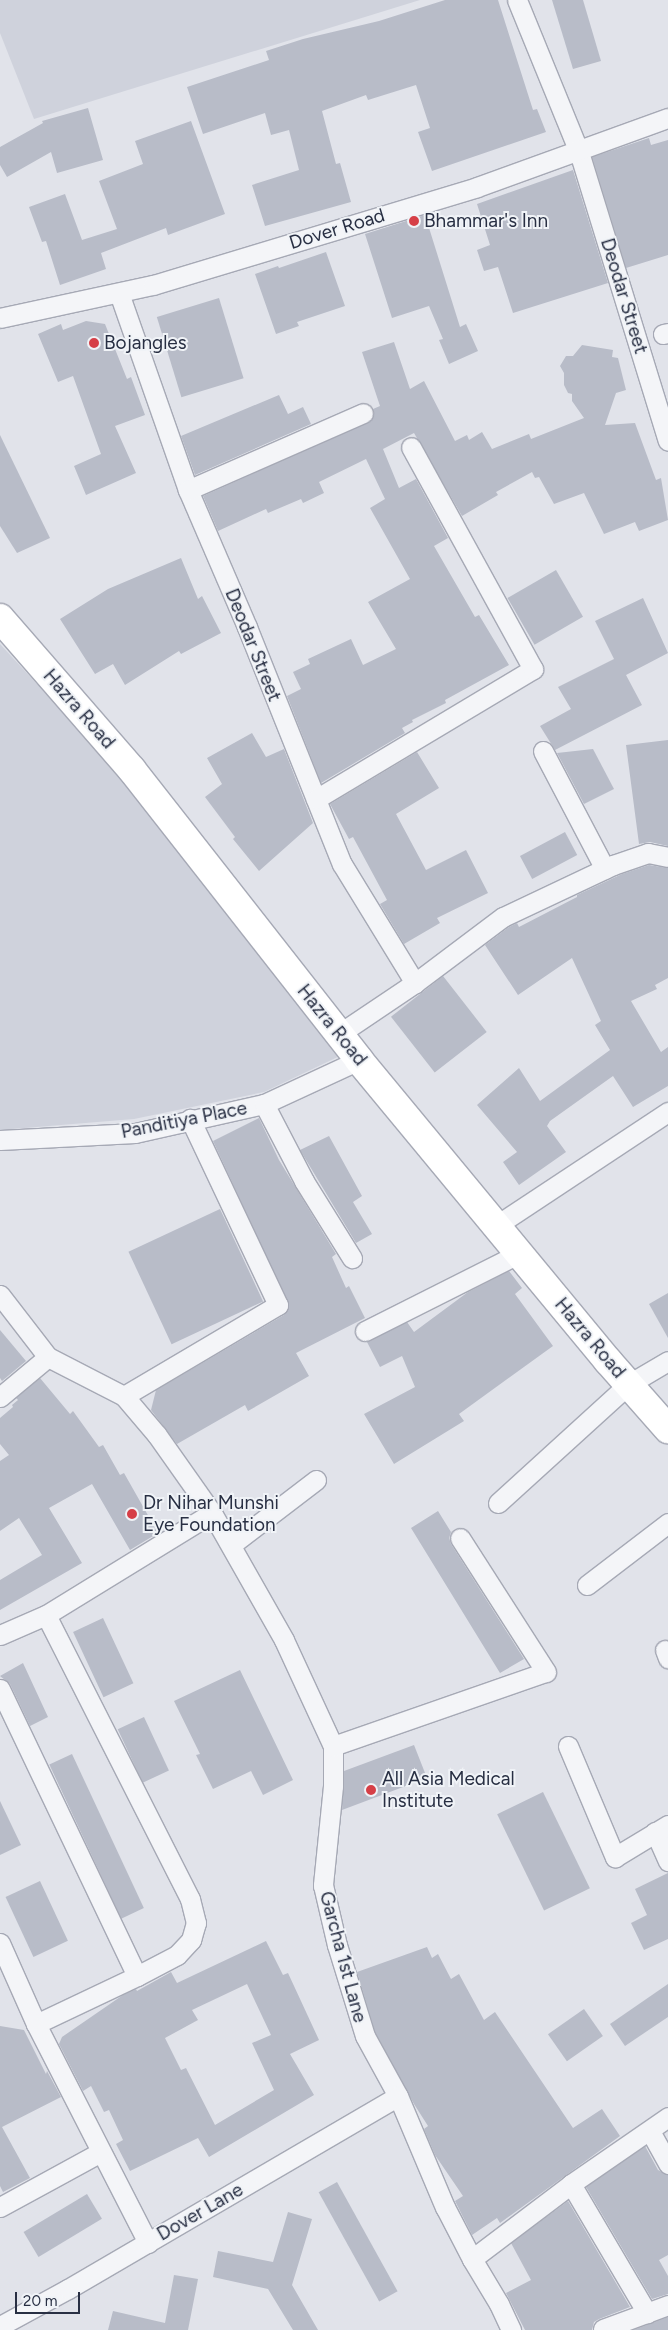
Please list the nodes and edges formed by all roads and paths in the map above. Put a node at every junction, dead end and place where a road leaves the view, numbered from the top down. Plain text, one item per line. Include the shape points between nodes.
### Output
1 (517, 0) edge
2 (668, 118) edge
3 (579, 152) junction
4 (120, 293) junction
5 (0, 316) edge
6 (363, 413) dead end
7 (668, 441) edge
8 (411, 447) dead end
9 (188, 490) junction
10 (0, 618) edge
11 (543, 751) dead end
12 (316, 799) junction
13 (668, 857) edge
14 (605, 869) junction
15 (415, 983) junction
16 (338, 1034) junction
17 (359, 1060) junction
18 (264, 1104) junction
19 (668, 1112) edge
20 (190, 1119) junction
21 (0, 1140) edge
22 (497, 1225) junction
23 (520, 1253) junction
24 (352, 1258) dead end
25 (0, 1295) edge
26 (366, 1331) dead end
27 (48, 1357) junction
28 (668, 1360) edge
29 (629, 1384) junction
30 (124, 1396) junction
31 (0, 1397) edge
32 (668, 1429) edge
33 (316, 1480) dead end
34 (498, 1503) dead end
35 (212, 1513) junction
36 (668, 1523) edge
37 (460, 1538) dead end
38 (231, 1544) junction
39 (587, 1585) dead end
40 (46, 1615) junction
41 (0, 1635) edge
42 (0, 1690) edge
43 (333, 1746) junction
44 (568, 1746) dead end
45 (662, 1828) edge
46 (668, 1861) edge
47 (0, 1943) edge
48 (137, 1976) junction
49 (36, 2024) junction
50 (398, 2096) junction
51 (668, 2117) edge
52 (650, 2131) junction
53 (101, 2152) junction
54 (668, 2164) edge
55 (571, 2184) junction
56 (0, 2207) edge
57 (148, 2243) junction
58 (472, 2259) junction
59 (668, 2305) edge
60 (647, 2313) junction
61 (0, 2326) edge
62 (603, 2329) dead end
63 (511, 2330) edge

1 - 3 street, Deodar Street
2 - 3 street, Dover Road
3 - 4 street, Dover Road via 477,187
3 - 7 street, Deodar Street
4 - 5 street, Dover Road
4 - 9 street, Deodar Street
6 - 9 street
8 - 12 street via 533,669
9 - 12 street, Deodar Street
10 - 16 main road, Hazra Road via 132,770
11 - 14 street
12 - 15 street, Deodar Street via 342,864
13 - 14 street via 648,853
14 - 15 street via 503,916
15 - 16 street
16 - 17 main road, Hazra Road
17 - 18 street, Panditiya Place
17 - 22 main road, Hazra Road
18 - 20 street, Panditiya Place
18 - 24 street via 304,1181
19 - 22 street
20 - 21 street, Panditiya Place via 135,1133
20 - 30 street via 278,1305
22 - 23 main road, Hazra Road
23 - 26 street
23 - 29 main road, Hazra Road
25 - 27 street
27 - 30 street, Garcha 1st Lane
27 - 31 street
28 - 29 street
29 - 32 main road, Hazra Road
29 - 34 street
30 - 35 street, Garcha 1st Lane via 157,1435
33 - 38 street
35 - 38 street, Garcha 1st Lane
35 - 40 street
36 - 39 street
37 - 43 street via 546,1672
38 - 43 street, Garcha 1st Lane via 284,1640
40 - 41 street
40 - 48 street via 190,1899 196,1923 191,1940 177,1954
42 - 48 street
43 - 50 street, Garcha 1st Lane via 333,1786 323,1884 337,1945 365,2036
44 - 45 street via 615,1857
45 - 46 street
47 - 49 street
48 - 49 street
49 - 53 street
50 - 57 street, Dover Lane
50 - 58 street, Garcha 1st Lane via 445,2207
51 - 52 street
52 - 54 street
52 - 55 street
53 - 56 street
53 - 57 street
55 - 58 street
55 - 60 street
57 - 61 street, Dover Lane
58 - 63 street, Garcha 1st Lane
59 - 60 street
60 - 62 street

